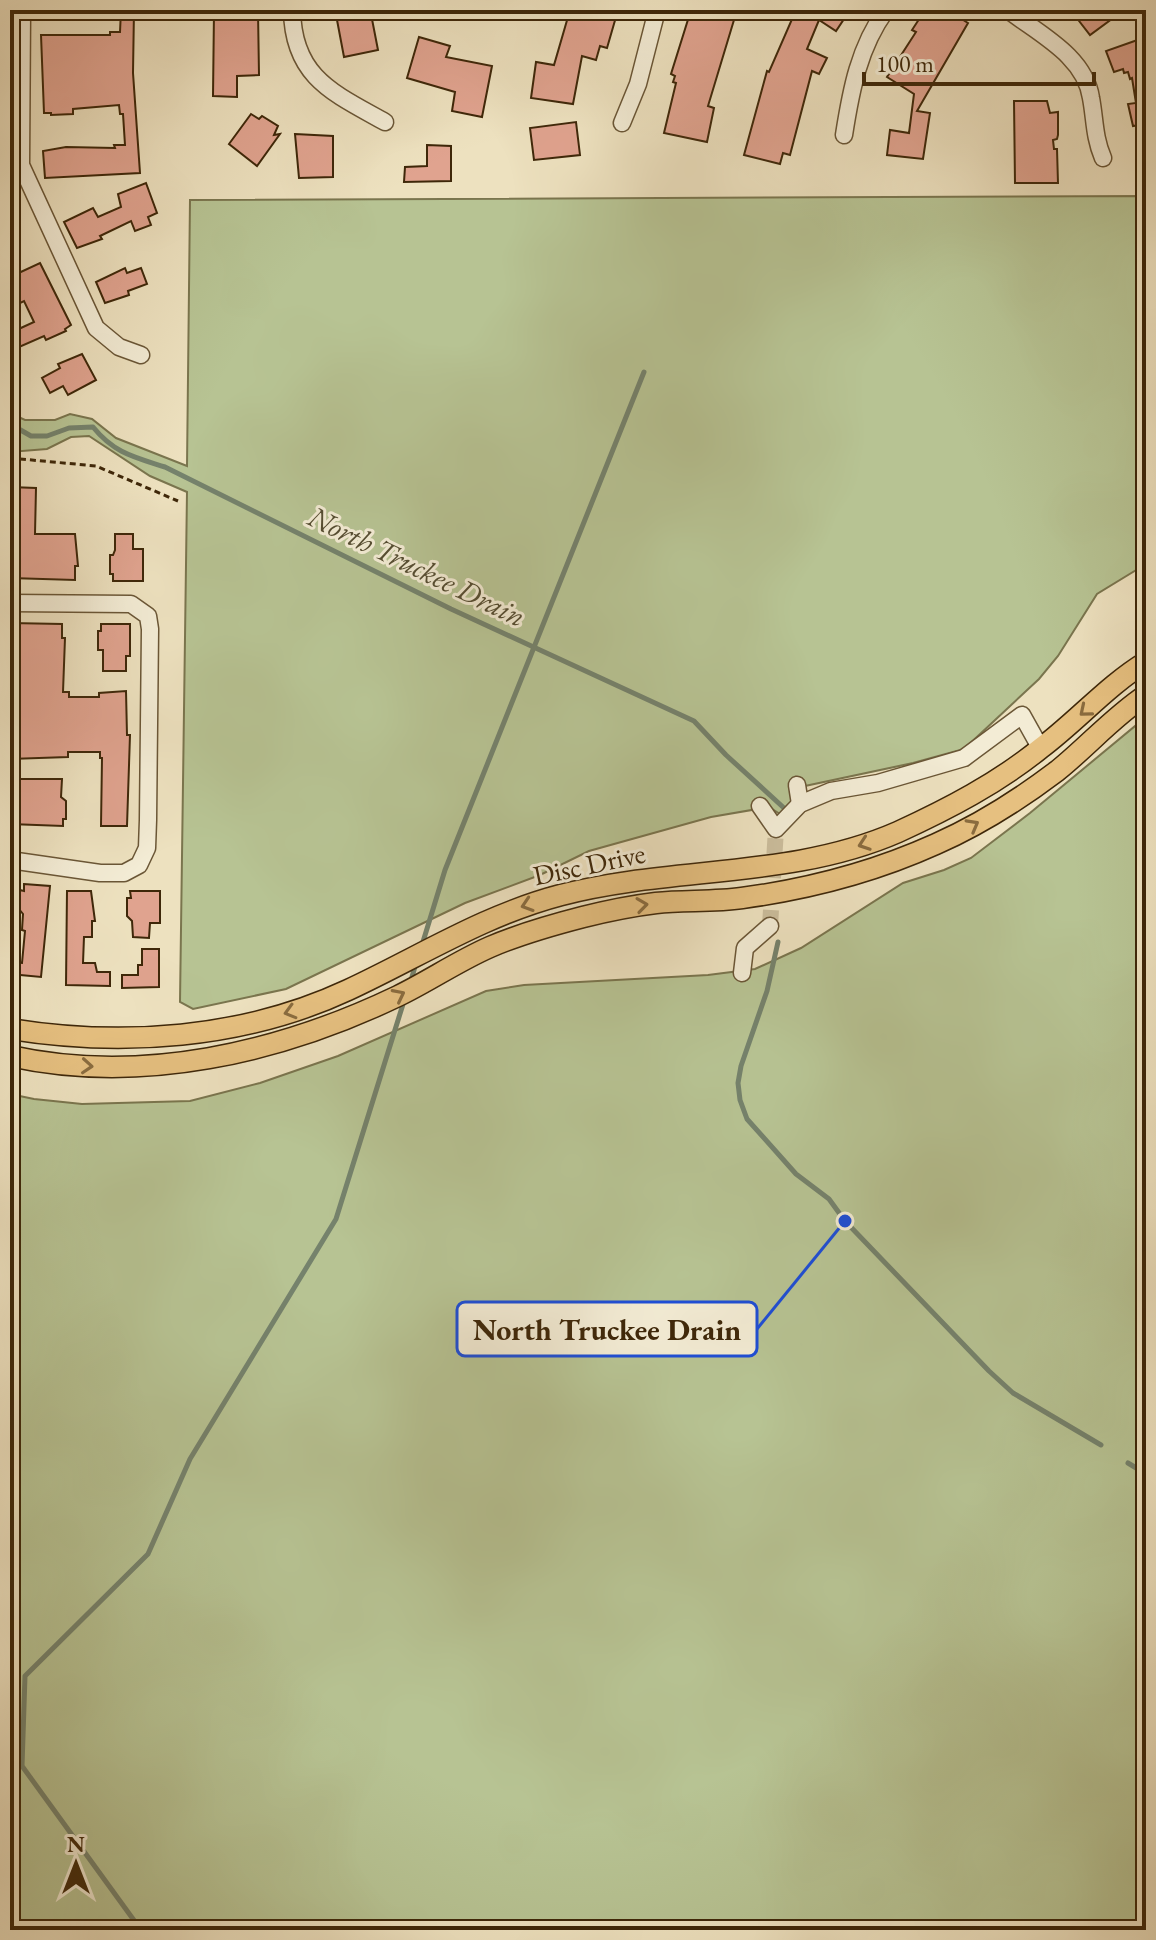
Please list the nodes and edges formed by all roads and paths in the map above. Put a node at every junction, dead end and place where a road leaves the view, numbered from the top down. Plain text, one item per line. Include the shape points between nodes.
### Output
1 (22, 10) edge
2 (292, 10) edge
3 (657, 10) edge
4 (886, 10) edge
5 (1008, 10) edge
6 (1027, 16) edge
7 (16, 108) edge
8 (385, 122) dead end
9 (622, 123) dead end
10 (844, 135) dead end
11 (1103, 158) dead end
12 (141, 355) dead end
13 (10, 458) edge
14 (178, 501) dead end
15 (10, 603) edge
16 (1146, 662) edge
17 (1146, 695) edge
18 (1041, 749) junction
19 (797, 785) dead end
20 (800, 804) junction
21 (760, 806) dead end
22 (10, 860) edge
23 (770, 926) tunnel mouth
24 (742, 973) dead end
25 (10, 1029) edge
26 (10, 1056) edge

1 - 7 street
2 - 8 street via 298,52 315,78
3 - 9 street
4 - 10 street via 853,78
5 - 6 street
6 - 11 street via 1087,81
7 - 12 street via 21,165 96,328 119,347
13 - 14 path via 96,466
15 - 22 street via 131,604 148,616 150,629 147,848 139,865 124,873 100,873
16 -> 18 main road, Disc Drive
26 -> 17 main road, Disc Drive via 128,1066 248,1051 342,1021 527,933 620,908 738,899 862,873 940,843 1002,809
18 - 20 street via 1022,715 964,758 831,791
18 -> 25 main road, Disc Drive via 951,806 859,847 771,867 627,881 535,903 466,929 314,1005 278,1015 230,1028 129,1038
19 - 20 street
20 - 21 street via 776,829
23 - 24 street via 745,948

